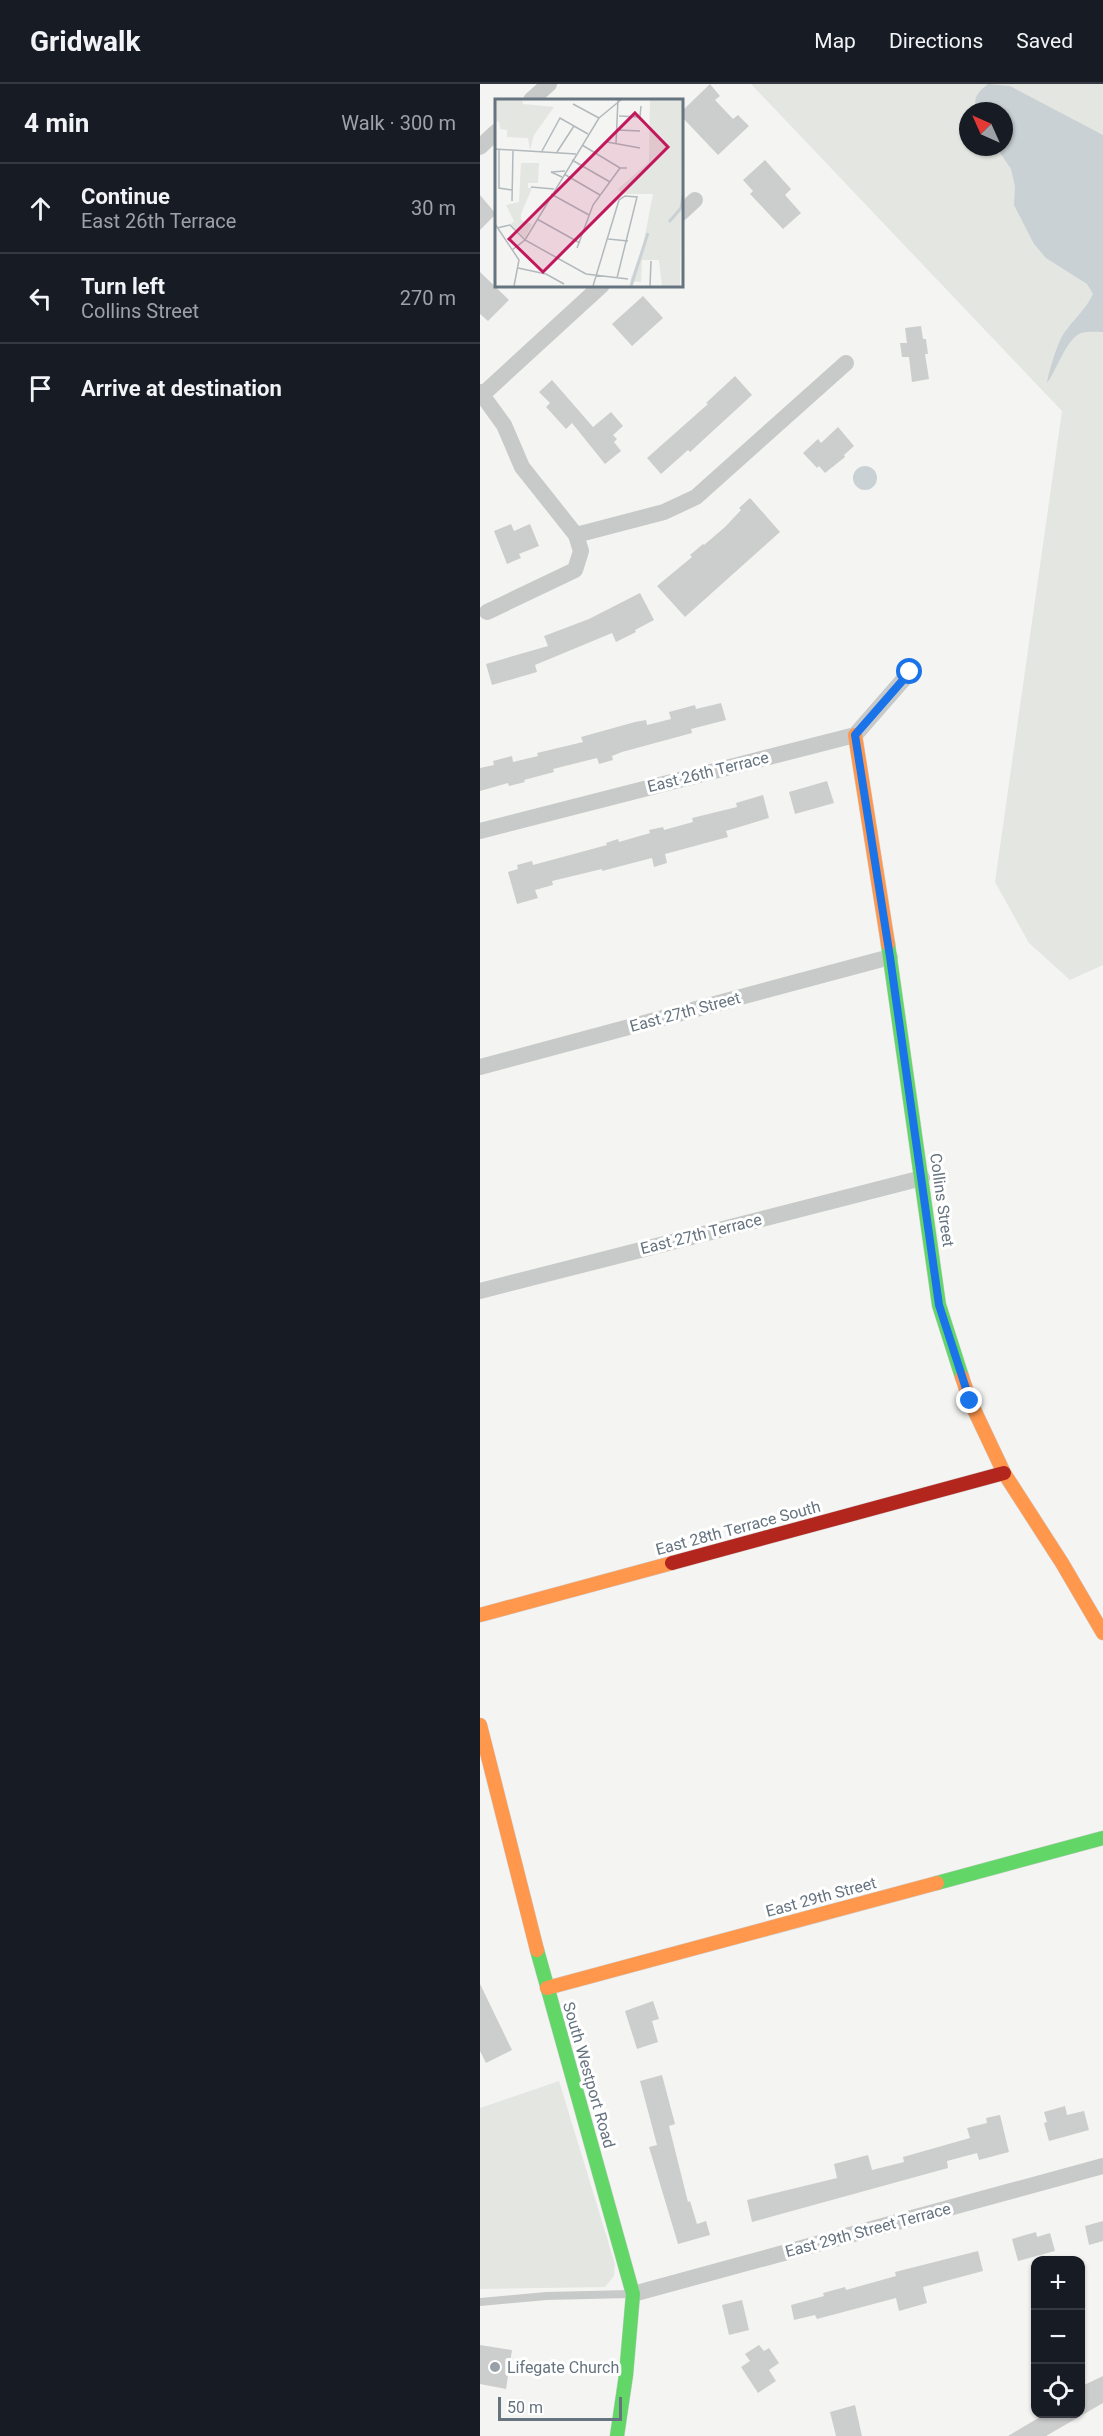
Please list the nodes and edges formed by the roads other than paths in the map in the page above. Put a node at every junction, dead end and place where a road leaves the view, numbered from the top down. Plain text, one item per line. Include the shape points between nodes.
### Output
1 (549, 84) edge
2 (532, 99) edge
3 (495, 133) edge
4 (480, 147) edge
5 (695, 200) dead end
6 (682, 212) edge
7 (601, 286) edge
8 (846, 363) dead end
9 (481, 393) edge
10 (576, 535) junction
11 (487, 612) dead end
12 (910, 672) dead end
13 (855, 735) junction
14 (480, 831) edge
15 (890, 957) junction
16 (480, 1067) edge
17 (922, 1178) junction
18 (480, 1291) edge
19 (1004, 1473) junction
20 (480, 1615) edge
21 (1103, 1633) edge
22 (480, 1725) edge
23 (1103, 1838) edge
24 (547, 1988) junction
25 (1103, 2166) edge
26 (633, 2294) junction
27 (480, 2302) edge
28 (616, 2433) edge

1 - 2 street
3 - 4 street
5 - 6 street
7 - 9 street
8 - 10 street via 696,497 664,512
9 - 10 street via 504,425 522,467
10 - 11 street via 581,551 575,570
12 - 13 street
13 - 14 street, East 26th Terrace
13 - 15 street, Collins Street
15 - 16 street, East 27th Street
15 - 17 street, Collins Street
17 - 18 street, East 27th Terrace
17 - 19 street, Collins Street via 939,1305 970,1401
19 - 20 street, East 28th Terrace South
19 - 21 street, Collins Street
22 - 24 street, South Westport Road
23 - 24 street, East 29th Street
24 - 26 street, South Westport Road
25 - 26 street, East 29th Street Terrace
26 - 27 lane
26 - 28 street, South Westport Road

